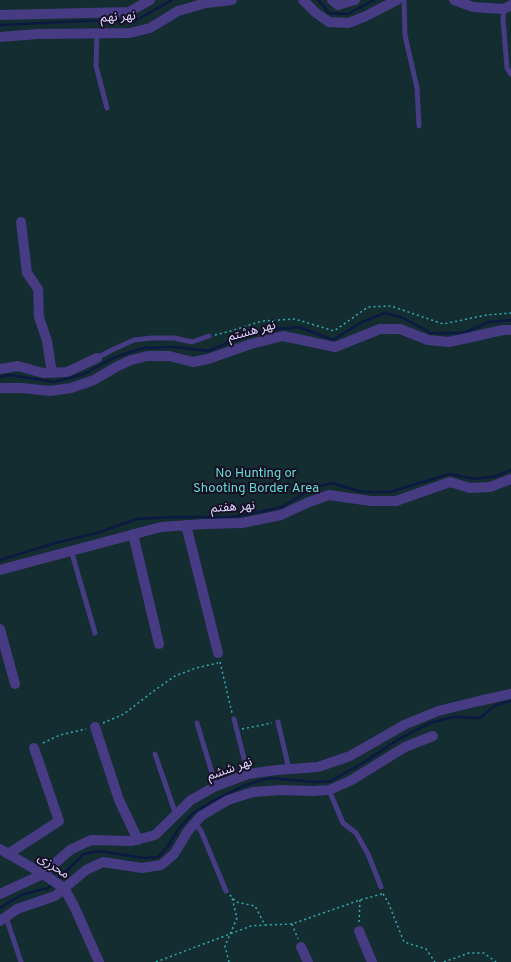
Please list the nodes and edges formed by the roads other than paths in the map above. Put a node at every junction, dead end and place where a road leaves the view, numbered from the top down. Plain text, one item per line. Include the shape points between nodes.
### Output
1 (150, 0) edge
2 (232, 0) edge
3 (303, 0) edge
4 (332, 0) edge
5 (355, 0) edge
6 (398, 0) edge
7 (404, 0) edge
8 (454, 0) edge
9 (507, 7) edge
10 (0, 15) edge
11 (96, 33) junction
12 (0, 37) edge
13 (511, 74) edge
14 (108, 108) dead end
15 (419, 126) dead end
16 (21, 222) dead end
17 (511, 330) edge
18 (209, 336) road end
19 (97, 358) joint
20 (0, 369) edge
21 (52, 373) junction
22 (0, 388) edge
23 (511, 479) edge
24 (186, 525) junction
25 (133, 534) junction
26 (72, 550) junction
27 (0, 570) edge
28 (0, 629) edge
29 (95, 633) dead end
30 (159, 644) dead end
31 (219, 657) road end
32 (15, 684) dead end
33 (511, 694) edge
34 (234, 719) road end
35 (278, 722) road end
36 (197, 723) dead end
37 (95, 727) road end
38 (433, 736) dead end
39 (34, 748) road end
40 (155, 754) dead end
41 (289, 769) junction
42 (248, 774) junction
43 (216, 786) junction
44 (329, 790) junction
45 (176, 815) junction
46 (195, 823) junction
47 (138, 840) junction
48 (4, 851) edge
49 (46, 876) junction
50 (62, 886) junction
51 (381, 887) dead end
52 (226, 891) road end
53 (0, 894) edge
54 (3, 919) edge
55 (359, 931) road end
56 (301, 947) road end
57 (20, 962) edge
58 (99, 962) edge
59 (308, 962) edge
60 (372, 962) edge

1 - 10 street via 129,12
2 - 11 street, نهر نهم via 206,3 178,11 150,28 130,33
3 - 6 street via 316,14 329,22 348,23
4 - 5 street via 338,5
7 - 15 lane via 405,35 417,88
8 - 9 street via 473,7
9 - 13 lane via 503,19 507,68
11 - 12 street, نهر نهم
11 - 14 lane via 96,66
16 - 21 street via 27,273 38,289 39,317 47,340
17 - 22 street, نهر هشتم via 449,342 428,340 400,329 380,329 335,348 283,336 193,362 169,356 148,356 131,360 94,380 71,388 50,391
18 - 19 lane via 192,342 174,338 134,340
19 - 21 street via 67,372
20 - 21 street via 18,366
23 - 24 street, نهر هفتم via 490,487 470,488 450,482 396,501 371,502 329,495 281,515 263,519 242,523
24 - 25 street, نهر هفتم via 161,527
24 - 31 street
25 - 26 street, نهر هفتم
25 - 30 street
26 - 27 street, نهر هفتم
26 - 29 lane
28 - 32 street
33 - 41 street, نهر ششم via 438,712 404,725 350,756 318,767
34 - 42 lane
35 - 41 lane
36 - 43 lane
37 - 47 street via 119,800
38 - 44 street via 405,747 350,781
39 - 48 street via 59,821
40 - 45 lane
41 - 42 street, نهر ششم
42 - 43 street, نهر ششم
43 - 45 street, نهر ششم via 191,800
44 - 46 street via 253,792 228,800 201,816
44 - 51 lane via 343,823 356,833 368,854
45 - 47 street, نهر ششم via 155,835
46 - 50 street via 174,854 161,865 142,868 103,862
46 - 52 lane via 201,831
47 - 49 street, نهر ششم via 91,840 70,850
48 - 49 street, محرزی
49 - 50 street, محرزی
49 - 53 street, نهر ششم
50 - 54 street via 55,896 17,909
50 - 58 street, محرزی via 74,906
54 - 57 lane
55 - 60 street
56 - 59 street

